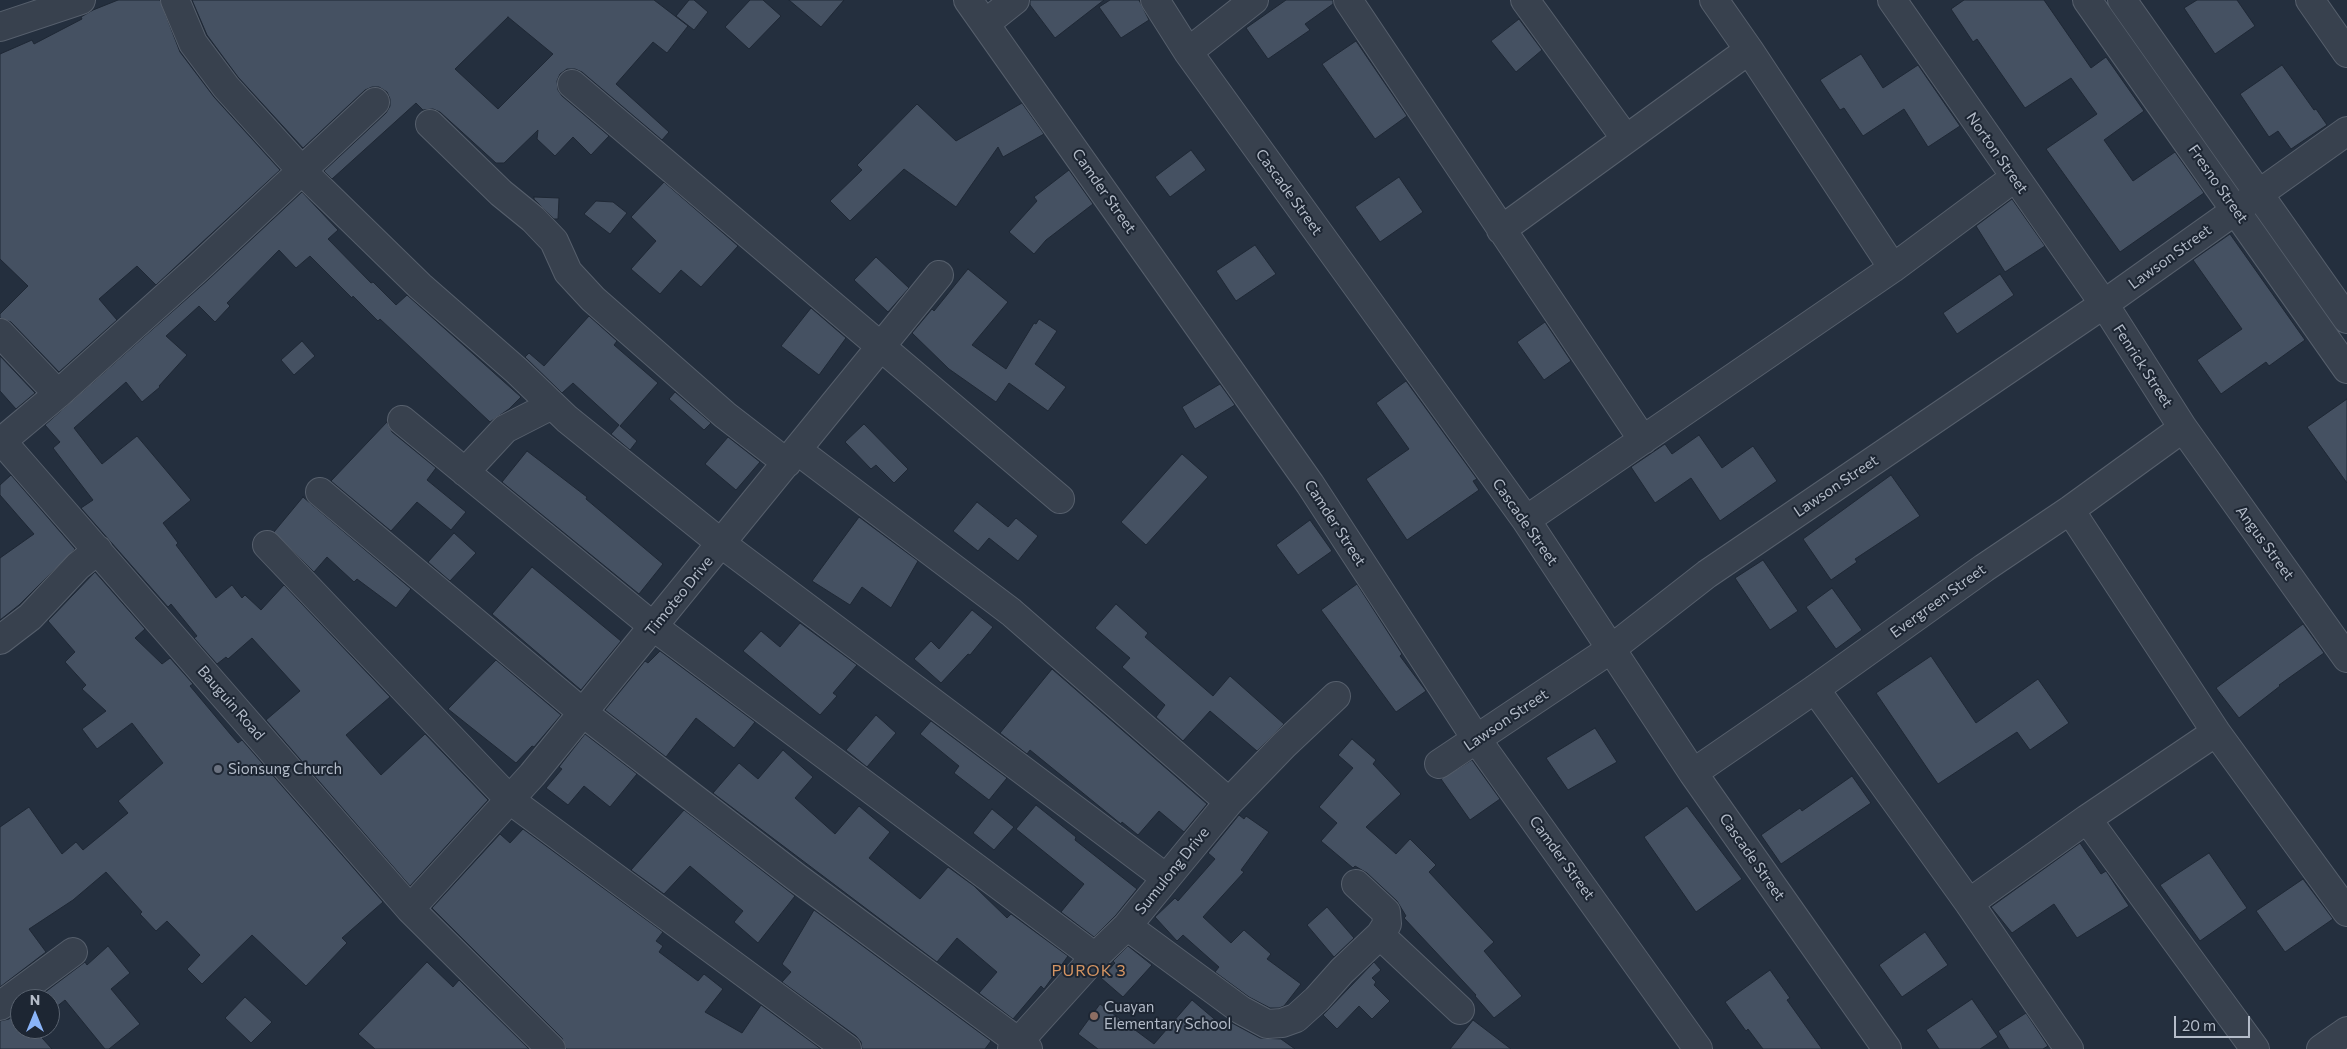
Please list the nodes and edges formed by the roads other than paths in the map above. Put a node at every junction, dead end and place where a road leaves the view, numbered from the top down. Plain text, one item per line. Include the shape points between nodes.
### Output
1 (81, 0) edge
2 (175, 0) edge
3 (968, 0) edge
4 (1015, 0) edge
5 (1155, 0) edge
6 (1254, 0) edge
7 (1348, 0) edge
8 (1525, 0) edge
9 (1714, 0) edge
10 (1892, 0) edge
11 (2087, 0) edge
12 (2122, 0) edge
13 (2310, 0) edge
14 (986, 23) junction
15 (0, 27) edge
16 (1749, 50) junction
17 (1188, 52) junction
18 (2347, 53) edge
19 (572, 84) dead end
20 (375, 102) dead end
21 (430, 124) dead end
22 (2347, 131) edge
23 (1626, 138) junction
24 (302, 170) junction
25 (2014, 178) junction
26 (2257, 194) junction
27 (2236, 210) junction
28 (1501, 230) junction
29 (1893, 268) junction
30 (939, 275) dead end
31 (2104, 304) junction
32 (2347, 318) edge
33 (0, 333) edge
34 (882, 346) junction
35 (2347, 369) edge
36 (58, 394) junction
37 (552, 405) junction
38 (402, 420) dead end
39 (2183, 428) junction
40 (1, 440) edge
41 (1643, 440) junction
42 (792, 457) junction
43 (465, 472) junction
44 (320, 492) dead end
45 (1060, 499) dead end
46 (2070, 510) junction
47 (1526, 520) junction
48 (722, 544) junction
49 (267, 545) dead end
50 (98, 550) junction
51 (654, 627) junction
52 (0, 640) edge
53 (1612, 649) junction
54 (2347, 658) edge
55 (1815, 689) junction
56 (1336, 696) dead end
57 (582, 712) junction
58 (2216, 732) junction
59 (1477, 740) junction
60 (1439, 764) dead end
61 (1693, 773) junction
62 (510, 800) junction
63 (1229, 802) junction
64 (2087, 818) junction
65 (1166, 878) junction
66 (1356, 884) dead end
67 (1969, 903) junction
68 (410, 909) junction
69 (2347, 912) edge
70 (1127, 926) junction
71 (1380, 935) junction
72 (73, 952) dead end
73 (1095, 957) junction
74 (0, 1006) edge
75 (1460, 1010) dead end
76 (2347, 1031) edge
77 (1020, 1047) edge
78 (551, 1049) edge
79 (847, 1049) edge
80 (1698, 1049) edge
81 (1887, 1049) edge
82 (2069, 1049) edge
83 (2255, 1049) edge
84 (2321, 1049) edge

1 - 15 street
2 - 24 street via 193,43 226,87
3 - 14 street, Camder Street
4 - 14 street
5 - 17 street, Cascade Street
6 - 17 street
7 - 28 street
8 - 23 street
9 - 16 street
10 - 25 street, Norton Street
11 - 27 street, Fresno Street
12 - 26 street, Fresno Street
13 - 18 street
14 - 59 street, Camder Street via 1310,484
16 - 23 street
16 - 29 street
17 - 47 street, Cascade Street
19 - 34 street
20 - 24 street
21 - 42 street via 544,230 554,241 568,272 593,299 725,414
22 - 26 street, Lawson Street
23 - 28 street
24 - 36 street
24 - 37 street via 420,286
25 - 29 street
25 - 31 street, Norton Street
26 - 27 street, Lawson Street
26 - 32 street, Fresno Street
27 - 31 street, Lawson Street
27 - 35 street, Fresno Street
28 - 41 street
29 - 41 street
30 - 34 street, Timoteo Drive
31 - 39 street, Fenrick Street
31 - 53 street, Lawson Street via 1707,574
33 - 36 street
34 - 42 street, Timoteo Drive
34 - 45 street
36 - 40 street
37 - 43 street via 505,429
37 - 48 street
38 - 43 street
39 - 46 street, Evergreen Street
39 - 54 street, Angus Street
40 - 50 street, Bauguin Road
41 - 47 street
42 - 48 street, Timoteo Drive
42 - 63 street via 1012,612
43 - 51 street
44 - 57 street
46 - 55 street, Evergreen Street
46 - 58 street
47 - 53 street, Cascade Street
48 - 51 street, Timoteo Drive
48 - 65 street
49 - 62 street
50 - 52 street via 30,616
50 - 68 street, Bauguin Road
51 - 57 street, Timoteo Drive
51 - 73 street
53 - 59 street, Lawson Street
53 - 61 street, Cascade Street
55 - 61 street, Evergreen Street
55 - 67 street
56 - 63 street, Sumulong Drive
57 - 62 street, Timoteo Drive
57 - 77 street
58 - 64 street
58 - 69 street
59 - 60 street, Lawson Street
59 - 80 street, Camder Street
61 - 81 street, Cascade Street
62 - 68 street, Timoteo Drive
62 - 79 street
63 - 65 street, Sumulong Drive
64 - 67 street
64 - 83 street
65 - 70 street, Sumulong Drive
66 - 71 street via 1386,912 1387,924
67 - 82 street
68 - 78 street, Bauguin Road
70 - 71 street via 1241,1010 1267,1024 1296,1018
70 - 73 street, Sumulong Drive
71 - 75 street
72 - 74 street
73 - 77 street, Sumulong Drive
76 - 84 street

